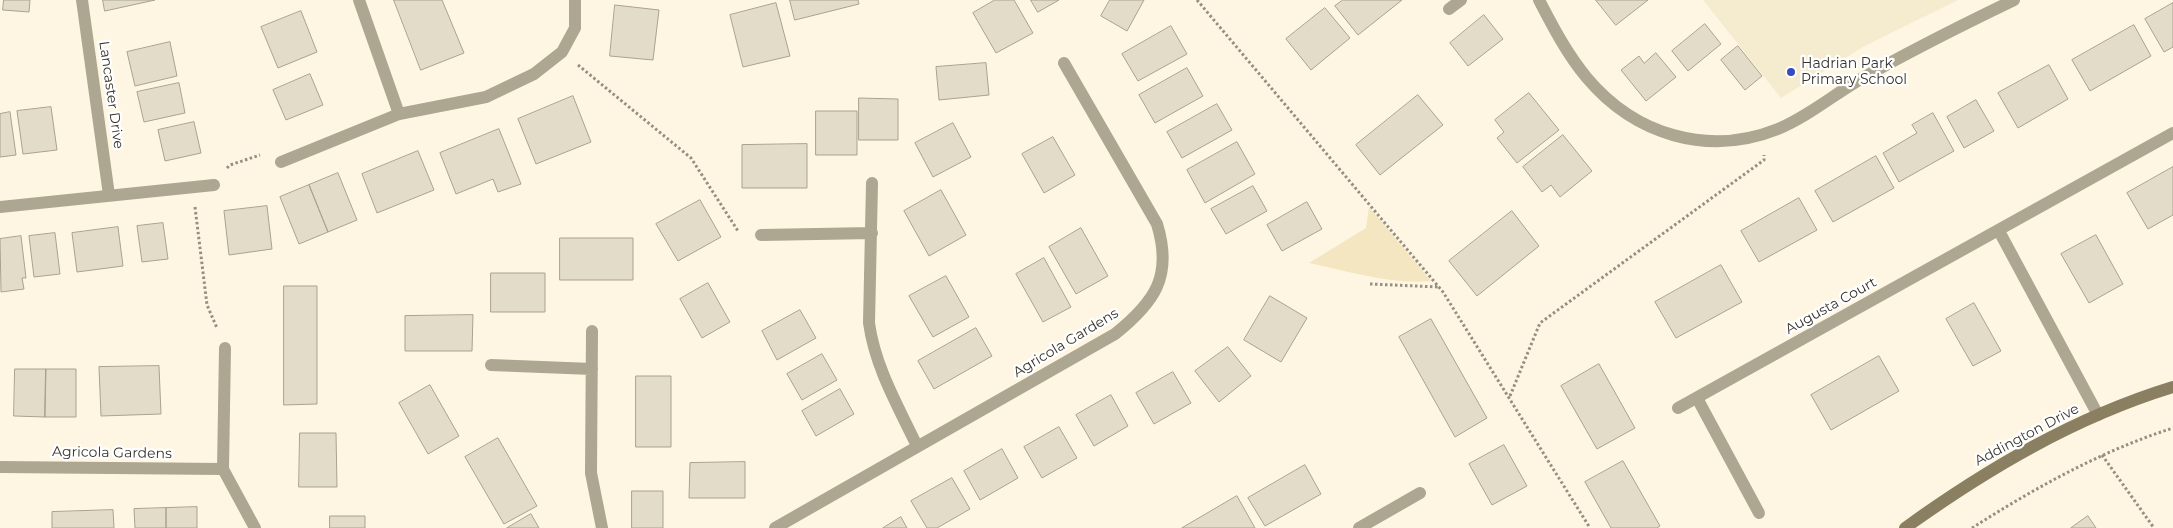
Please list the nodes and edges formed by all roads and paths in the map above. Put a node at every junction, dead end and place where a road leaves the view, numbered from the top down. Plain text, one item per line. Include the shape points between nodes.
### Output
1 (82, 0) edge
2 (359, 0) edge
3 (575, 0) edge
4 (1198, 0) edge
5 (1461, 0) edge
6 (1539, 0) edge
7 (2014, 0) edge
8 (1449, 9) dead end
9 (562, 52) junction
10 (1064, 63) dead end
11 (399, 114) junction
12 (2173, 133) edge
13 (1762, 134) junction
14 (281, 162) joint
15 (872, 183) dead end
16 (214, 185) joint
17 (192, 187) junction
18 (110, 195) junction
19 (0, 207) edge
20 (1999, 231) junction
21 (872, 233) junction
22 (761, 235) joint
23 (1370, 284) dead end
24 (1439, 286) junction
25 (592, 330) dead end
26 (226, 348) joint
27 (491, 365) dead end
28 (592, 369) junction
29 (2173, 387) edge
30 (1510, 397) junction
31 (1697, 398) junction
32 (1678, 408) dead end
33 (2098, 415) junction
34 (2173, 428) edge
35 (917, 446) junction
36 (2102, 455) junction
37 (0, 467) edge
38 (224, 469) junction
39 (1420, 492) dead end
40 (1759, 513) dead end
41 (255, 528) edge
42 (602, 528) edge
43 (775, 528) edge
44 (1359, 528) edge
45 (1590, 528) edge
46 (1904, 528) edge
47 (1972, 528) edge
48 (2154, 528) edge

1 - 18 street, Lancaster Drive
2 - 11 street
3 - 9 street via 575,28
4 - 24 path
5 - 8 street
6 - 13 street via 1569,54 1588,79 1633,117 1662,132 1712,143
7 - 13 street via 1858,81 1795,121
9 - 11 street via 534,74 486,97
9 - 22 path via 691,158 743,239
10 - 35 street, Agricola Gardens via 1158,224 1164,245 1163,270 1154,292 1138,316 1115,334
11 - 14 street
12 - 20 street, Augusta Court
13 - 30 path via 1764,160 1540,323
14 - 16 path via 266,153 230,165
15 - 21 street
16 - 17 street
17 - 18 street
17 - 26 path via 207,305
18 - 19 street
20 - 31 street, Augusta Court
20 - 33 street
21 - 22 street
21 - 35 street via 869,323 872,344
23 - 24 path
24 - 30 path
25 - 28 street
26 - 38 street
27 - 28 street
28 - 42 street via 591,473
29 - 33 street, Addington Drive
30 - 45 path
31 - 32 street, Augusta Court
31 - 40 street
33 - 46 street, Addington Drive via 2009,460
34 - 36 path
35 - 43 street, Agricola Gardens
36 - 47 path via 2046,483
36 - 48 path
37 - 38 street, Agricola Gardens
38 - 41 street
39 - 44 street

